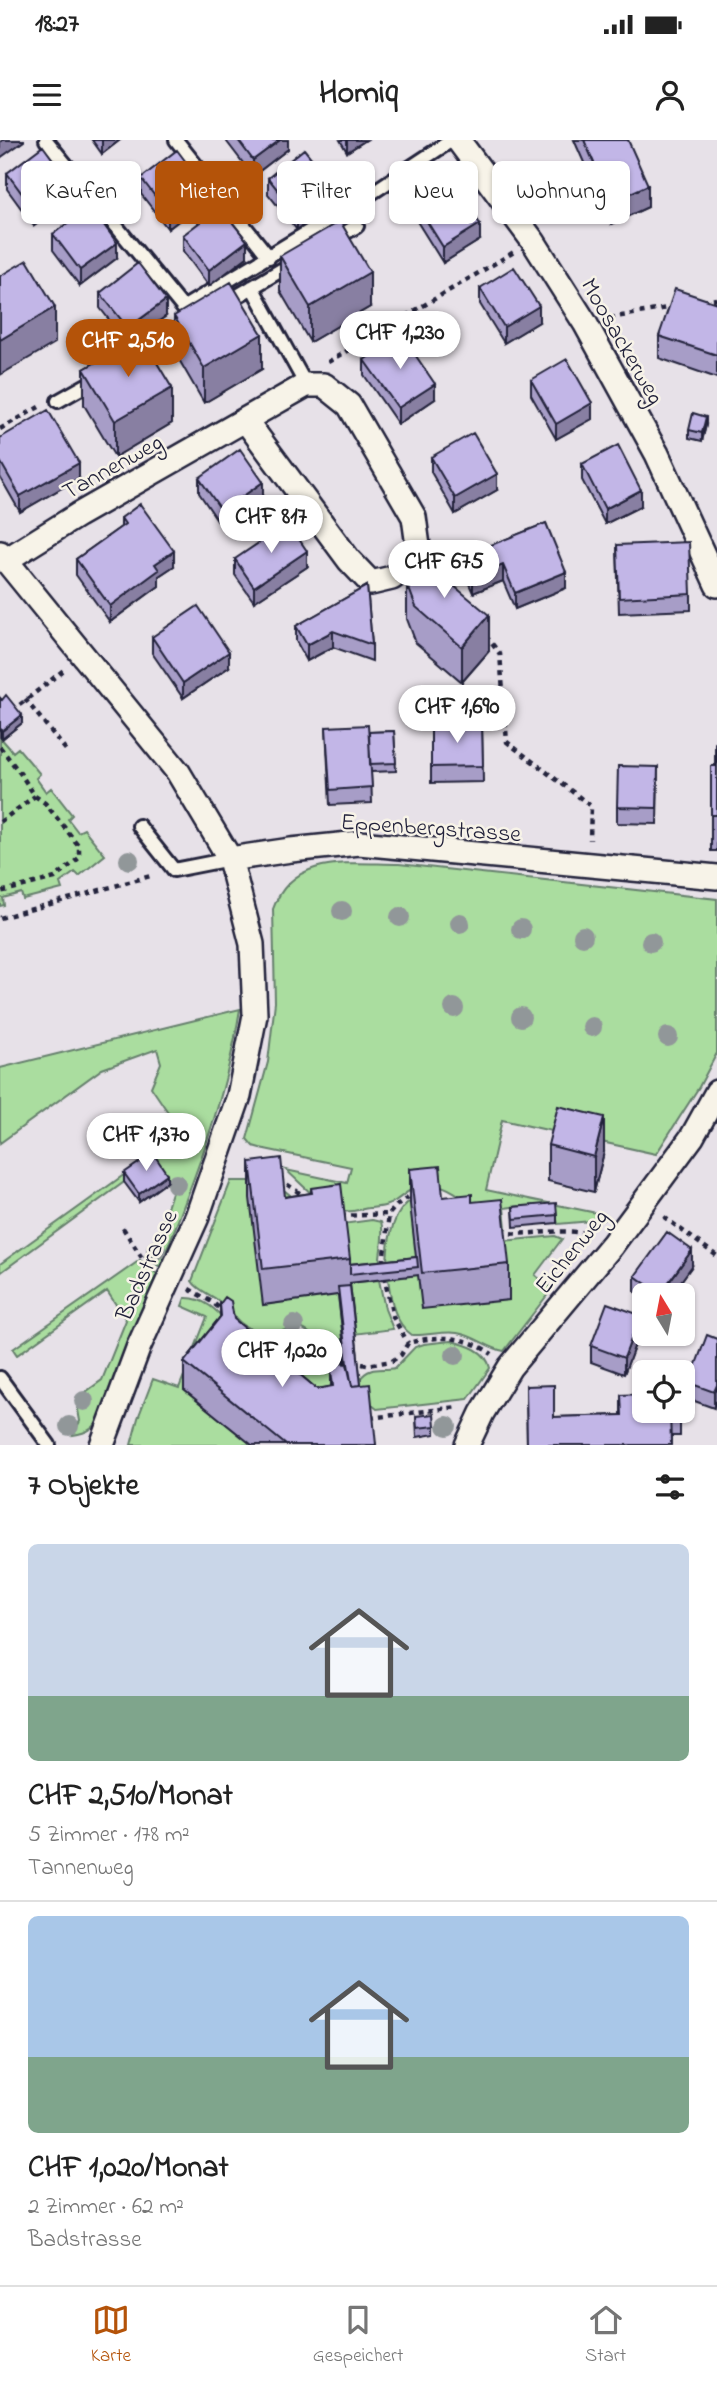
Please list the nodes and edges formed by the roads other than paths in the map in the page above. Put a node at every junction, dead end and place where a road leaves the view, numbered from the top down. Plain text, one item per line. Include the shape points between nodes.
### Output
1 (46, 140) edge
2 (176, 140) edge
3 (452, 140) edge
4 (457, 140) edge
5 (357, 226) dead end
6 (269, 257) junction
7 (252, 287) junction
8 (218, 307) edge
9 (195, 321) edge
10 (127, 361) edge
11 (104, 374) edge
12 (306, 385) junction
13 (58, 401) road end
14 (246, 421) junction
15 (3, 557) edge
16 (717, 585) edge
17 (139, 826) dead end
18 (230, 859) junction
19 (717, 877) edge
20 (717, 1091) edge
21 (0, 1378) edge
22 (50, 1445) edge
23 (102, 1445) edge
24 (467, 1445) edge

1 - 6 lane via 183,308
2 - 6 lane
3 - 6 lane
4 - 16 street, Moosackerweg via 533,241 585,323 657,454
5 - 7 lane
7 - 8 lane
7 - 12 lane
9 - 10 lane
11 - 13 lane
12 - 14 street, Tannenweg
12 - 14 street via 324,385 349,405 414,517 418,546 411,563 391,578 371,583 349,560
14 - 15 street, Tannenweg
15 - 18 street via 178,772
17 - 18 lane via 174,870
18 - 19 street, Eppenbergstrasse via 359,843
18 - 23 street, Badstrasse via 252,944 255,1015 239,1096 197,1217 139,1346
20 - 24 street, Eichenweg via 692,1137 612,1245 510,1367
21 - 22 lane

